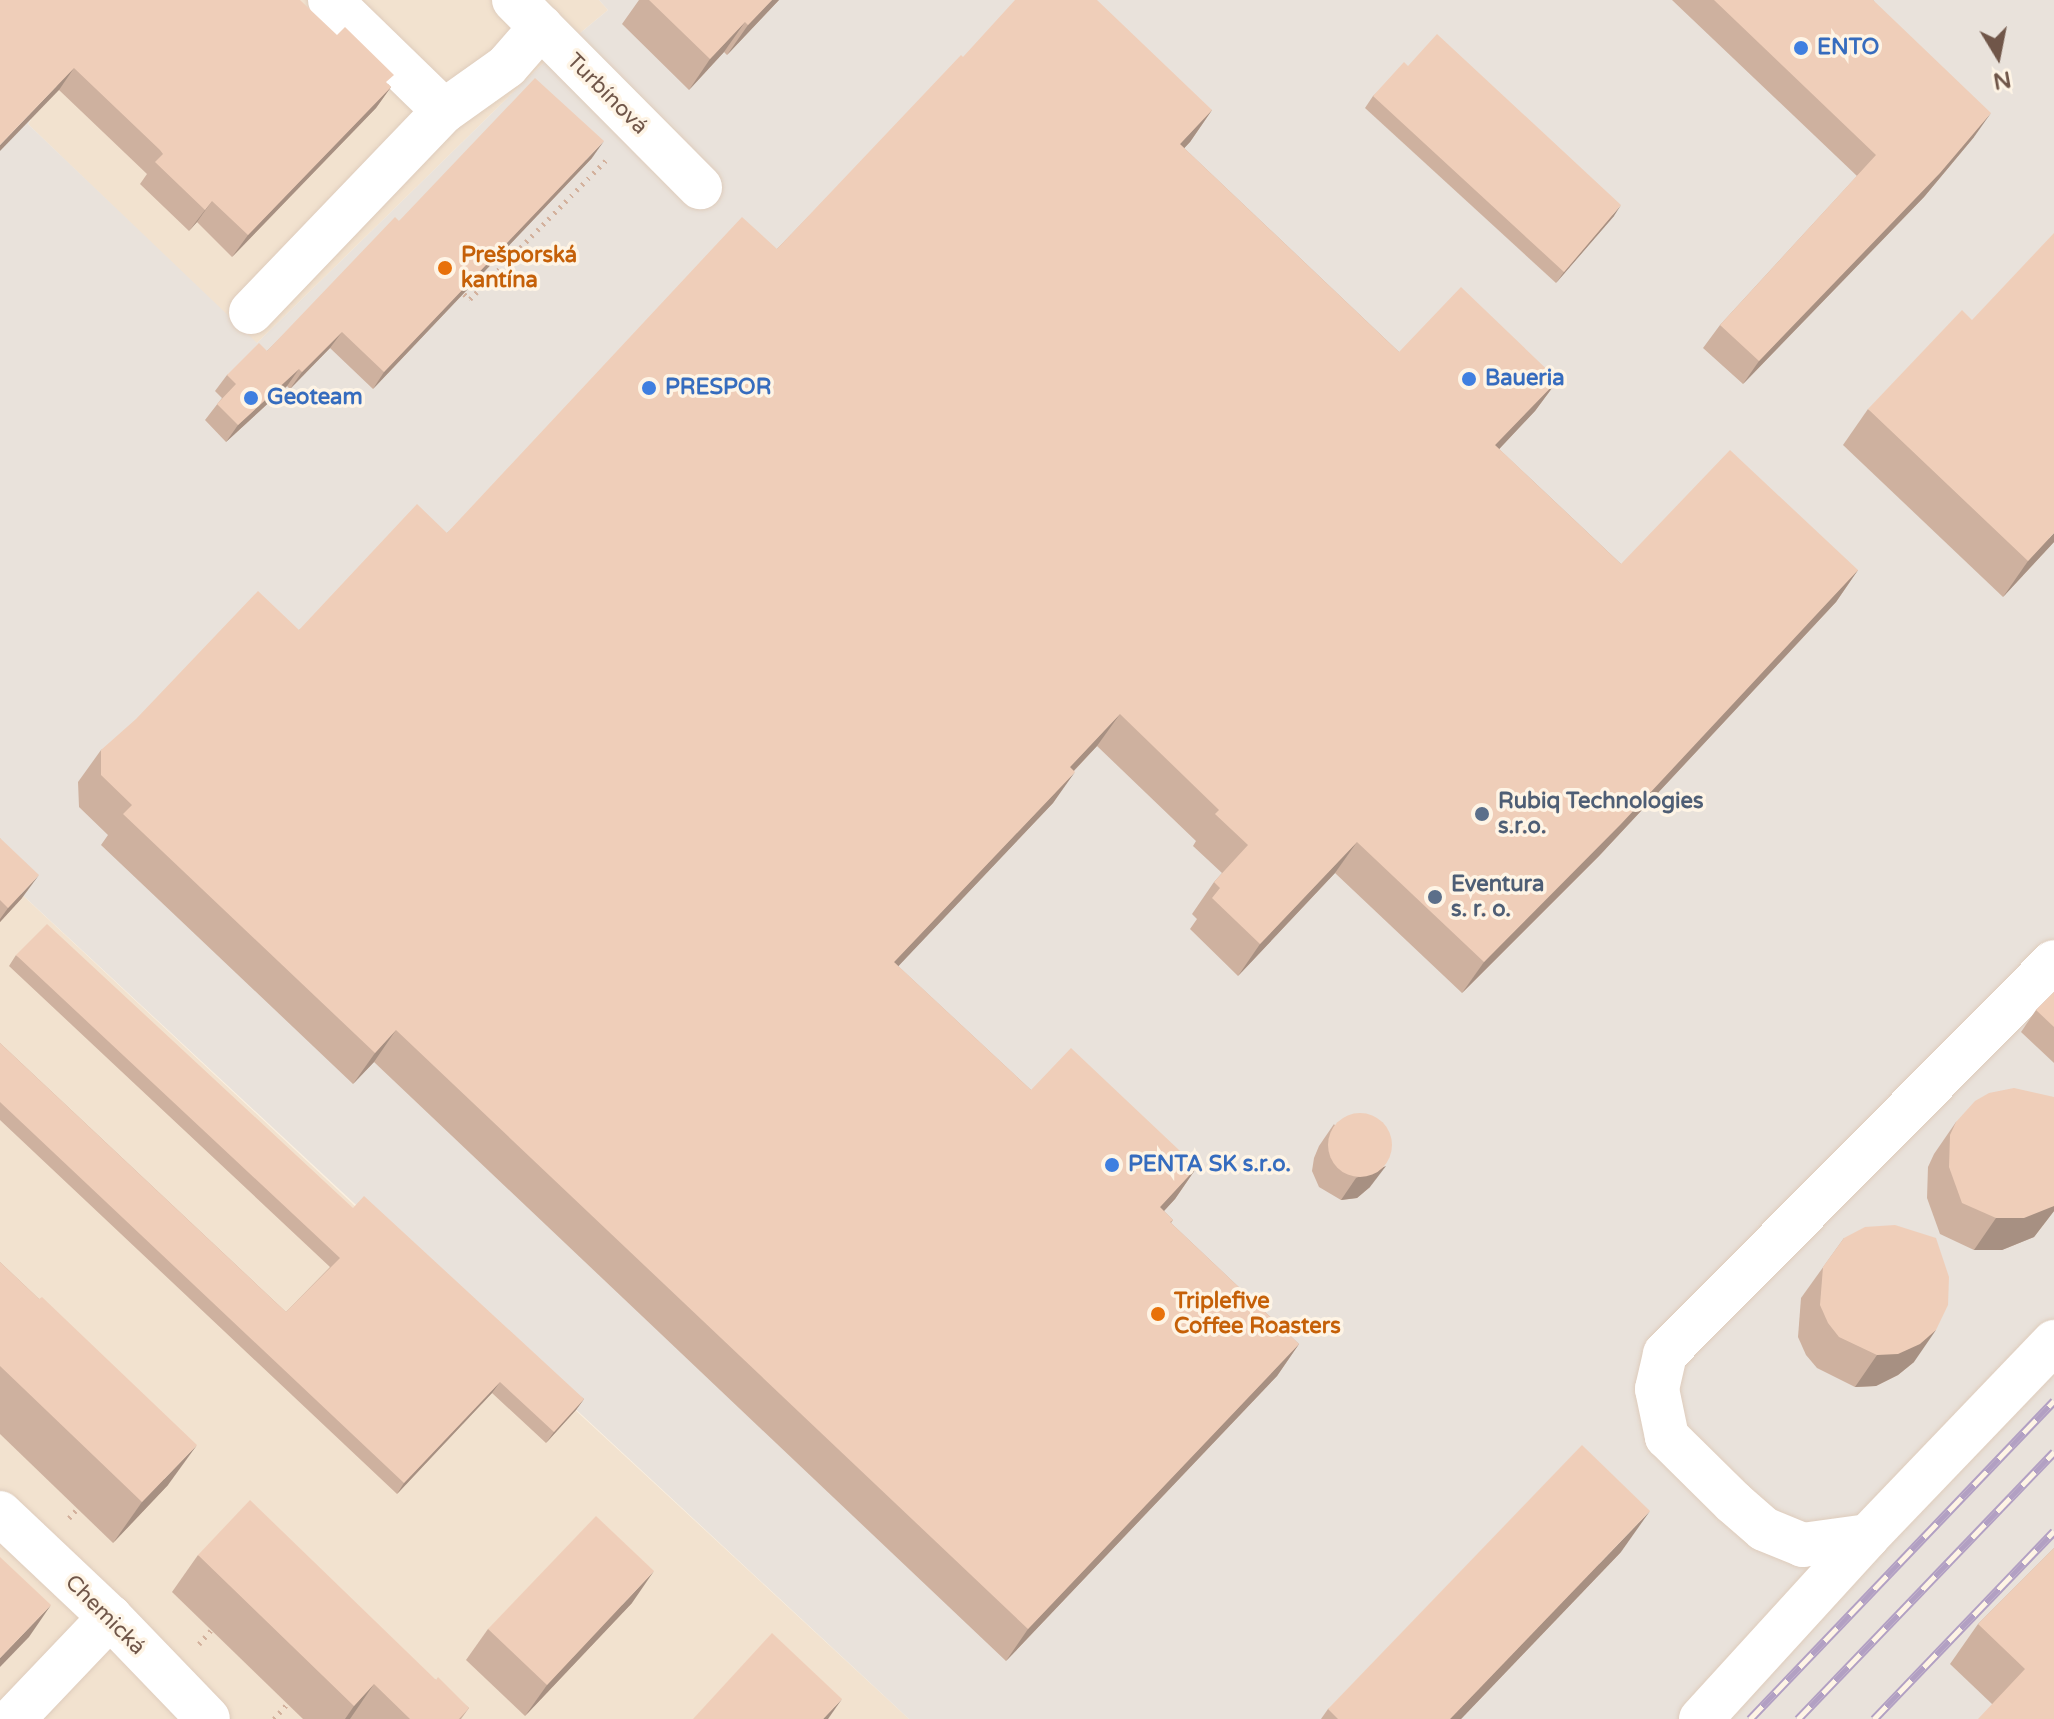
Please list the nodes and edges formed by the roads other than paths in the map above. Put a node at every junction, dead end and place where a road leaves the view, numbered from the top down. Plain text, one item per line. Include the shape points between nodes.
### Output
1 (330, 0) edge
2 (527, 14) edge
3 (444, 111) junction
4 (700, 187) dead end
5 (251, 312) dead end
6 (2054, 962) edge
7 (2054, 1342) edge
8 (0, 1513) edge
9 (1868, 1536) junction
10 (110, 1617) junction
11 (13, 1719) edge
12 (208, 1719) edge
13 (1701, 1719) edge

1 - 3 street
2 - 3 street via 507,66
2 - 4 street, Turbínová
3 - 5 street
6 - 9 street via 1665,1354 1657,1389 1667,1437 1733,1502 1764,1529 1803,1545
7 - 9 street
8 - 10 street, Chemická
9 - 13 street
10 - 11 street
10 - 12 street, Chemická

